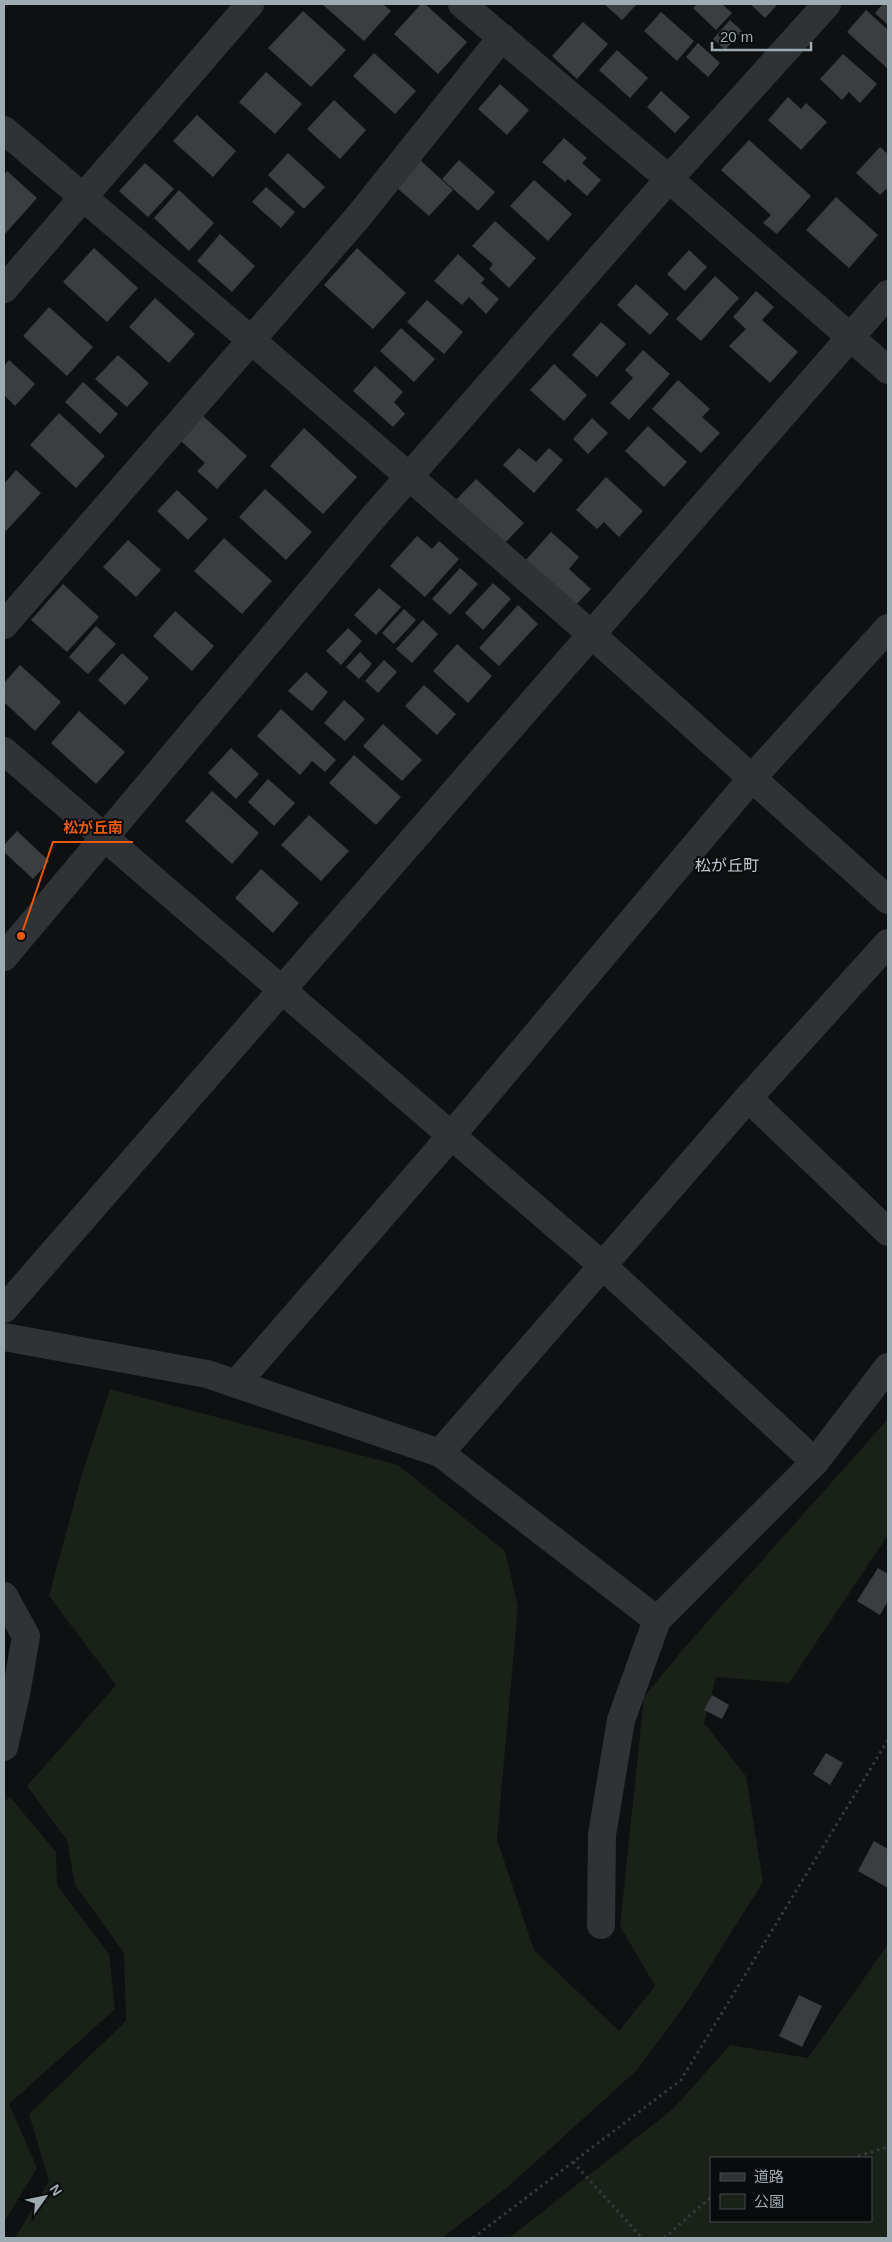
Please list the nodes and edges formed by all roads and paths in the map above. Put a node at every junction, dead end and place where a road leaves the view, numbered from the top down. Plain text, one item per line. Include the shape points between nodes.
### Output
1 (250, 4) edge
2 (462, 4) edge
3 (827, 4) edge
4 (502, 37) junction
5 (4, 130) edge
6 (669, 179) junction
7 (82, 196) junction
8 (4, 289) edge
9 (888, 294) edge
10 (850, 338) junction
11 (250, 339) junction
12 (888, 370) edge
13 (410, 476) junction
14 (4, 625) edge
15 (888, 628) edge
16 (591, 634) junction
17 (4, 751) edge
18 (752, 778) junction
19 (104, 837) junction
20 (888, 900) edge
21 (888, 943) edge
22 (4, 956) edge
23 (281, 990) junction
24 (748, 1098) junction
25 (451, 1136) junction
26 (888, 1232) edge
27 (602, 1265) junction
28 (4, 1310) edge
29 (4, 1337) edge
30 (888, 1367) edge
31 (236, 1384) junction
32 (440, 1453) junction
33 (815, 1462) junction
34 (4, 1596) edge
35 (657, 1620) junction
36 (888, 1740) edge
37 (4, 1747) edge
38 (601, 1925) dead end
39 (888, 2148) edge
40 (856, 2157) edge
41 (573, 2162) junction
42 (710, 2198) edge
43 (473, 2238) edge
44 (642, 2238) edge
45 (664, 2238) edge

1 - 7 street
2 - 4 street
3 - 6 street
4 - 6 street
4 - 11 street via 358,217
5 - 7 street
6 - 10 street
6 - 13 street
7 - 8 street
7 - 11 street
9 - 10 street
10 - 12 street
10 - 16 street
11 - 13 street
11 - 14 street
13 - 16 street
13 - 19 street
15 - 18 street
16 - 18 street
16 - 23 street
17 - 19 street
18 - 20 street
18 - 25 street
19 - 22 street
19 - 23 street
21 - 24 street
23 - 25 street
23 - 28 street
24 - 26 street
24 - 27 street
25 - 27 street
25 - 31 street
27 - 32 street
27 - 33 street
29 - 31 street via 207,1374
30 - 33 street
31 - 32 street
32 - 35 street
33 - 35 street
34 - 37 street via 26,1636
35 - 38 street via 621,1720 602,1835
36 - 41 path via 681,2080
39 - 40 path
41 - 43 path
41 - 44 path
42 - 45 path

